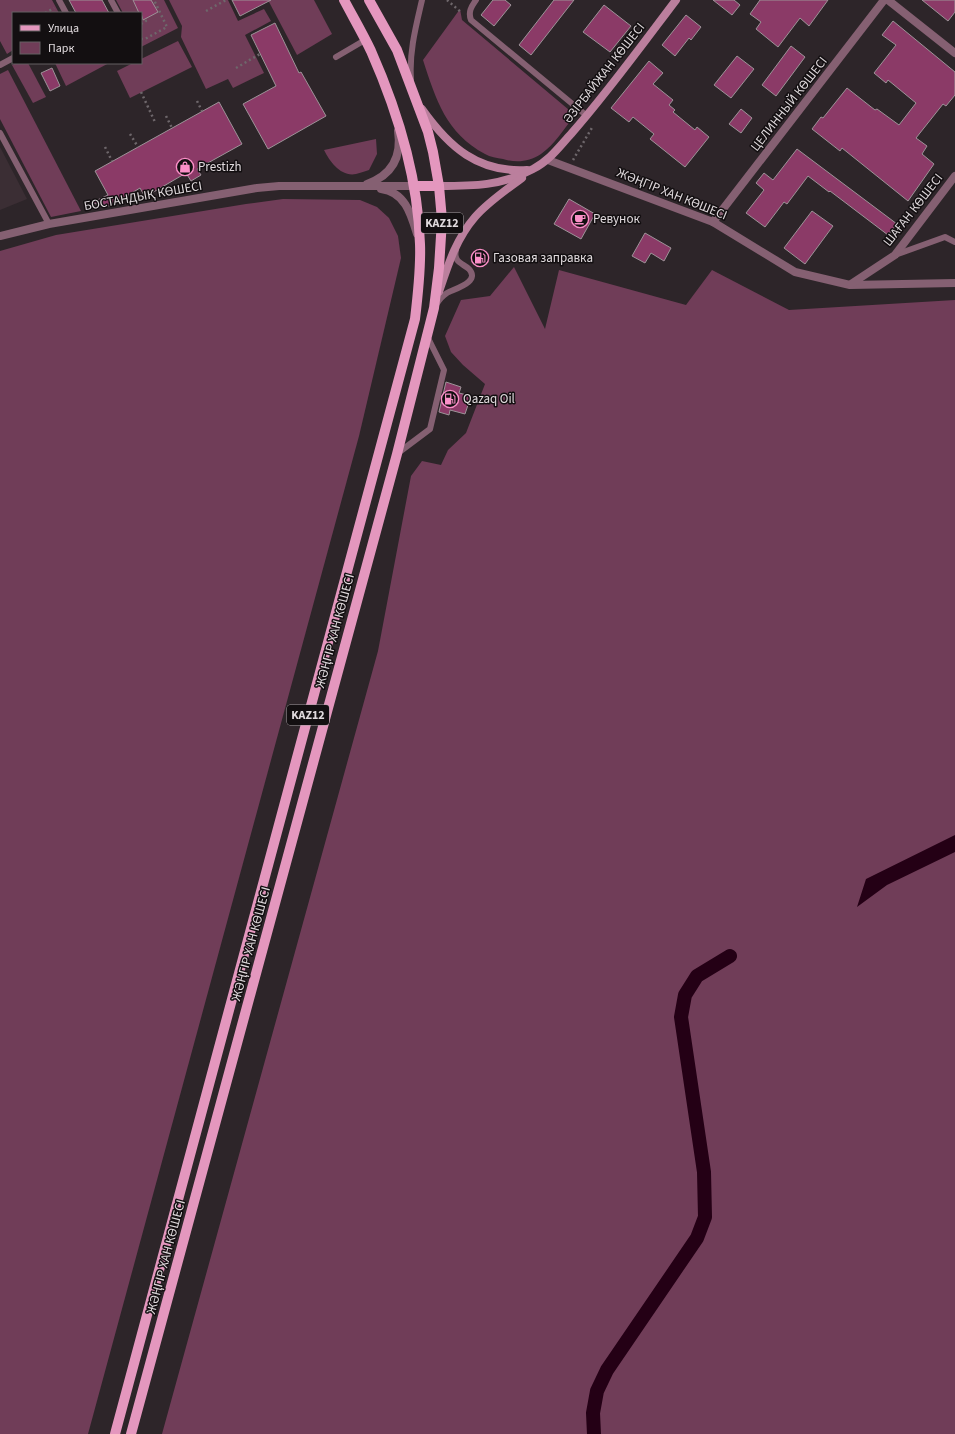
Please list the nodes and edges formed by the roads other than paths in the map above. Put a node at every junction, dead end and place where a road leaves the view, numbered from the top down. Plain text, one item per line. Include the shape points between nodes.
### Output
1 (59, 0) edge
2 (111, 0) edge
3 (344, 0) edge
4 (370, 0) edge
5 (422, 0) edge
6 (476, 0) edge
7 (676, 0) edge
8 (884, 0) edge
9 (888, 0) edge
10 (65, 12) edge
11 (117, 12) edge
12 (365, 40) junction
13 (955, 53) edge
14 (336, 57) dead end
15 (12, 59) edge
16 (0, 65) edge
17 (414, 95) junction
18 (395, 111) junction
19 (587, 116) junction
20 (0, 133) edge
21 (548, 160) junction
22 (534, 169) junction
23 (955, 176) edge
24 (363, 186) junction
25 (414, 186) junction
26 (438, 186) junction
27 (713, 222) junction
28 (49, 224) junction
29 (0, 236) edge
30 (955, 242) edge
31 (420, 245) junction
32 (457, 245) junction
33 (895, 255) junction
34 (955, 283) edge
35 (850, 284) junction
36 (434, 308) junction
37 (426, 335) junction
38 (397, 454) junction
39 (115, 1434) edge
40 (131, 1434) edge

1 - 10 lane
2 - 11 lane
3 - 12 main road, ЖӘҢГІР ХАН КӨШЕСІ / KAZ12
4 - 17 main road, ЖӘҢГІР ХАН КӨШЕСІ / KAZ12 via 397,50
5 - 17 lane via 410,63
6 - 19 lane via 470,9 471,20
7 - 19 main road, ӘЗІРБАЙЖАН КӨШЕСІ
8 - 27 street, ЦЕЛИННЫЙ КӨШЕСІ
9 - 13 street
12 - 14 lane
12 - 18 main road, ЖӘҢГІР ХАН КӨШЕСІ / KAZ12
15 - 16 lane
17 - 22 main road via 439,131 462,153 475,161 505,170
17 - 26 main road, ЖӘҢГІР ХАН КӨШЕСІ / KAZ12 via 429,139
18 - 24 street via 399,138 397,156 390,171 377,181
18 - 25 main road, ЖӘҢГІР ХАН КӨШЕСІ / KAZ12
19 - 21 main road, ӘЗІРБАЙЖАН КӨШЕСІ
20 - 28 lane
21 - 22 main road, ӘЗІРБАЙЖАН КӨШЕСІ
21 - 27 street, ЖӘҢГІР ХАН КӨШЕСІ
22 - 26 main road via 497,183 481,186
22 - 32 main road via 495,198 475,217
23 - 33 street, ШАҒАН КӨШЕСІ
24 - 25 street
24 - 28 street, БОСТАНДЫҚ КӨШЕСІ via 258,188
24 - 31 street via 388,190 401,197 410,212
25 - 26 main road
25 - 31 main road, ЖӘҢГІР ХАН КӨШЕСІ / KAZ12
26 - 36 main road, ЖӘҢГІР ХАН КӨШЕСІ / KAZ12 via 442,220
27 - 35 street, ЖӘҢГІР ХАН КӨШЕСІ via 795,272
28 - 29 street, БОСТАНДЫҚ КӨШЕСІ
30 - 33 lane via 945,237
31 - 39 main road, ЖӘҢГІР ХАН КӨШЕСІ / KAZ12 via 420,278 415,320
32 - 36 main road
32 - 36 lane via 456,258 470,270 471,279 467,284 446,294
33 - 35 street, ШАҒАН КӨШЕСІ
34 - 35 street, ЖӘҢГІР ХАН КӨШЕСІ
36 - 37 main road, ЖӘҢГІР ХАН КӨШЕСІ / KAZ12
37 - 38 main road, ЖӘҢГІР ХАН КӨШЕСІ / KAZ12
37 - 38 lane via 444,370 430,428
38 - 40 main road, ЖӘҢГІР ХАН КӨШЕСІ / KAZ12

